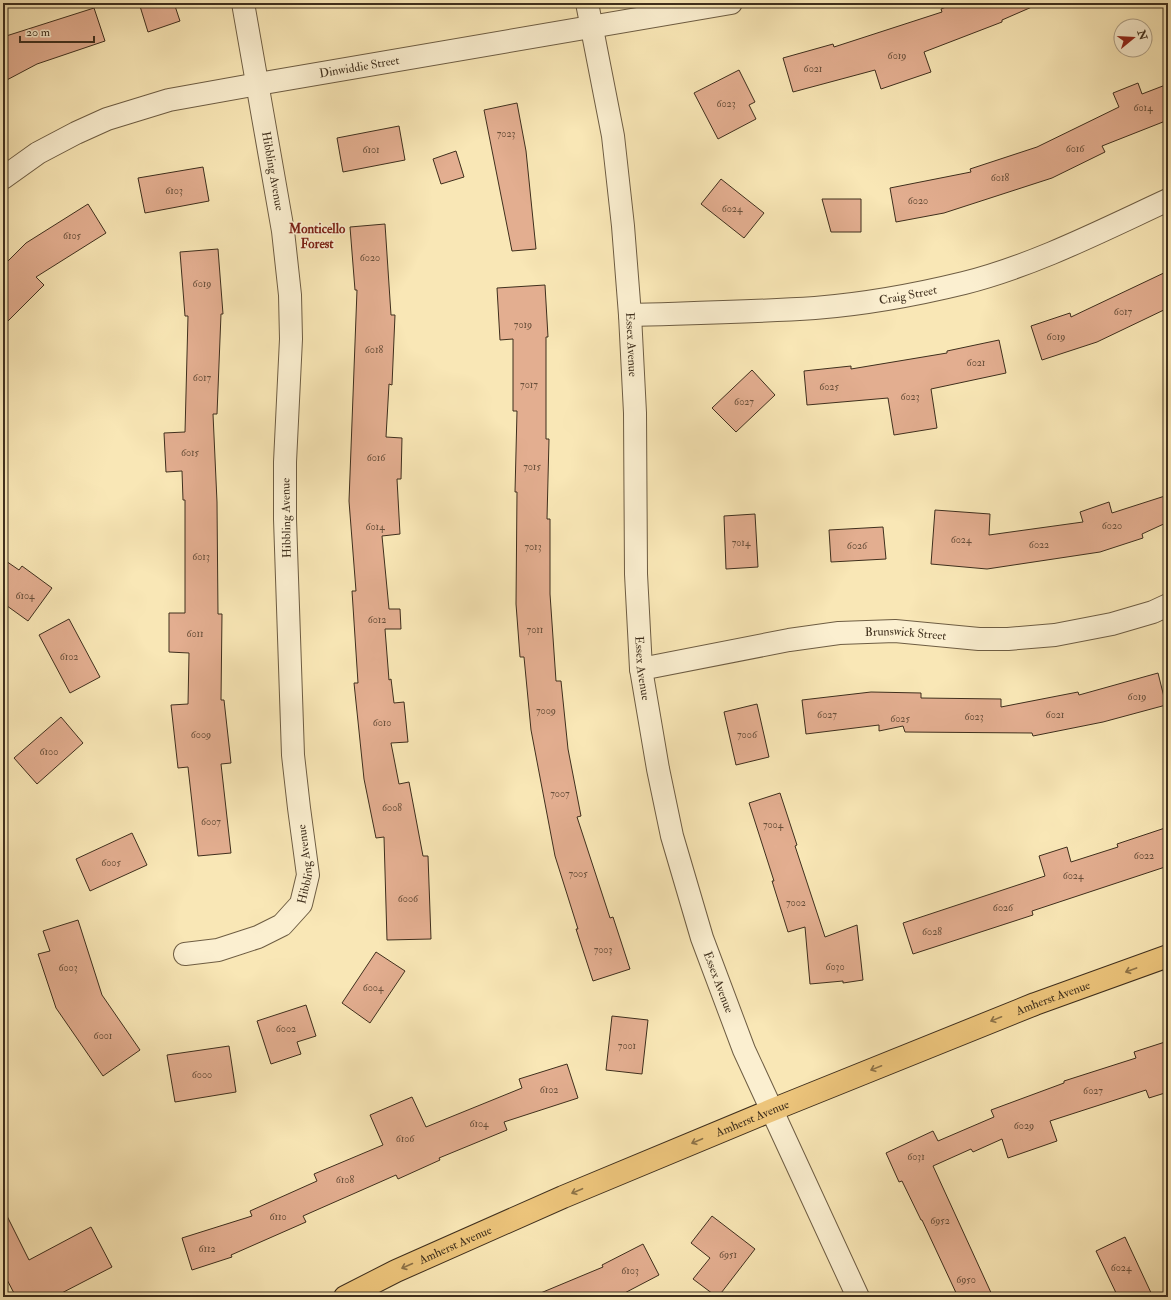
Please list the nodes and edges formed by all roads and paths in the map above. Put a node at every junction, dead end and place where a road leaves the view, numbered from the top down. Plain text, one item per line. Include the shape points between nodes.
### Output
1 (243, 3) edge
2 (587, 3) edge
3 (732, 3) edge
4 (591, 27) junction
5 (258, 84) junction
6 (3, 178) edge
7 (1168, 200) edge
8 (630, 315) junction
9 (1168, 605) edge
10 (641, 669) junction
11 (185, 954) dead end
12 (1168, 956) edge
13 (772, 1110) junction
14 (345, 1297) edge
15 (858, 1297) edge

1 - 5 street, Hibbling Avenue
2 - 4 street, Essex Avenue
3 - 4 street, Dinwiddie Street
4 - 5 street, Dinwiddie Street
4 - 8 street, Essex Avenue via 613,136
5 - 6 street, Dinwiddie Street via 169,100 107,119 76,132 38,153
5 - 11 street, Hibbling Avenue via 283,231 290,296 285,519 293,755 308,875 301,904 282,925 258,937 218,950
7 - 8 street, Craig Street via 1055,252 964,283 900,296 816,308
8 - 10 street, Essex Avenue via 635,413 636,574
9 - 10 street, Brunswick Street via 1112,624 1055,635 979,639 895,631 838,633
10 - 13 street, Essex Avenue via 672,836 702,938 744,1050
12 -> 13 main road, Amherst Avenue via 1035,1004
13 -> 14 main road, Amherst Avenue via 556,1200 396,1271
13 - 15 street, Essex Avenue

